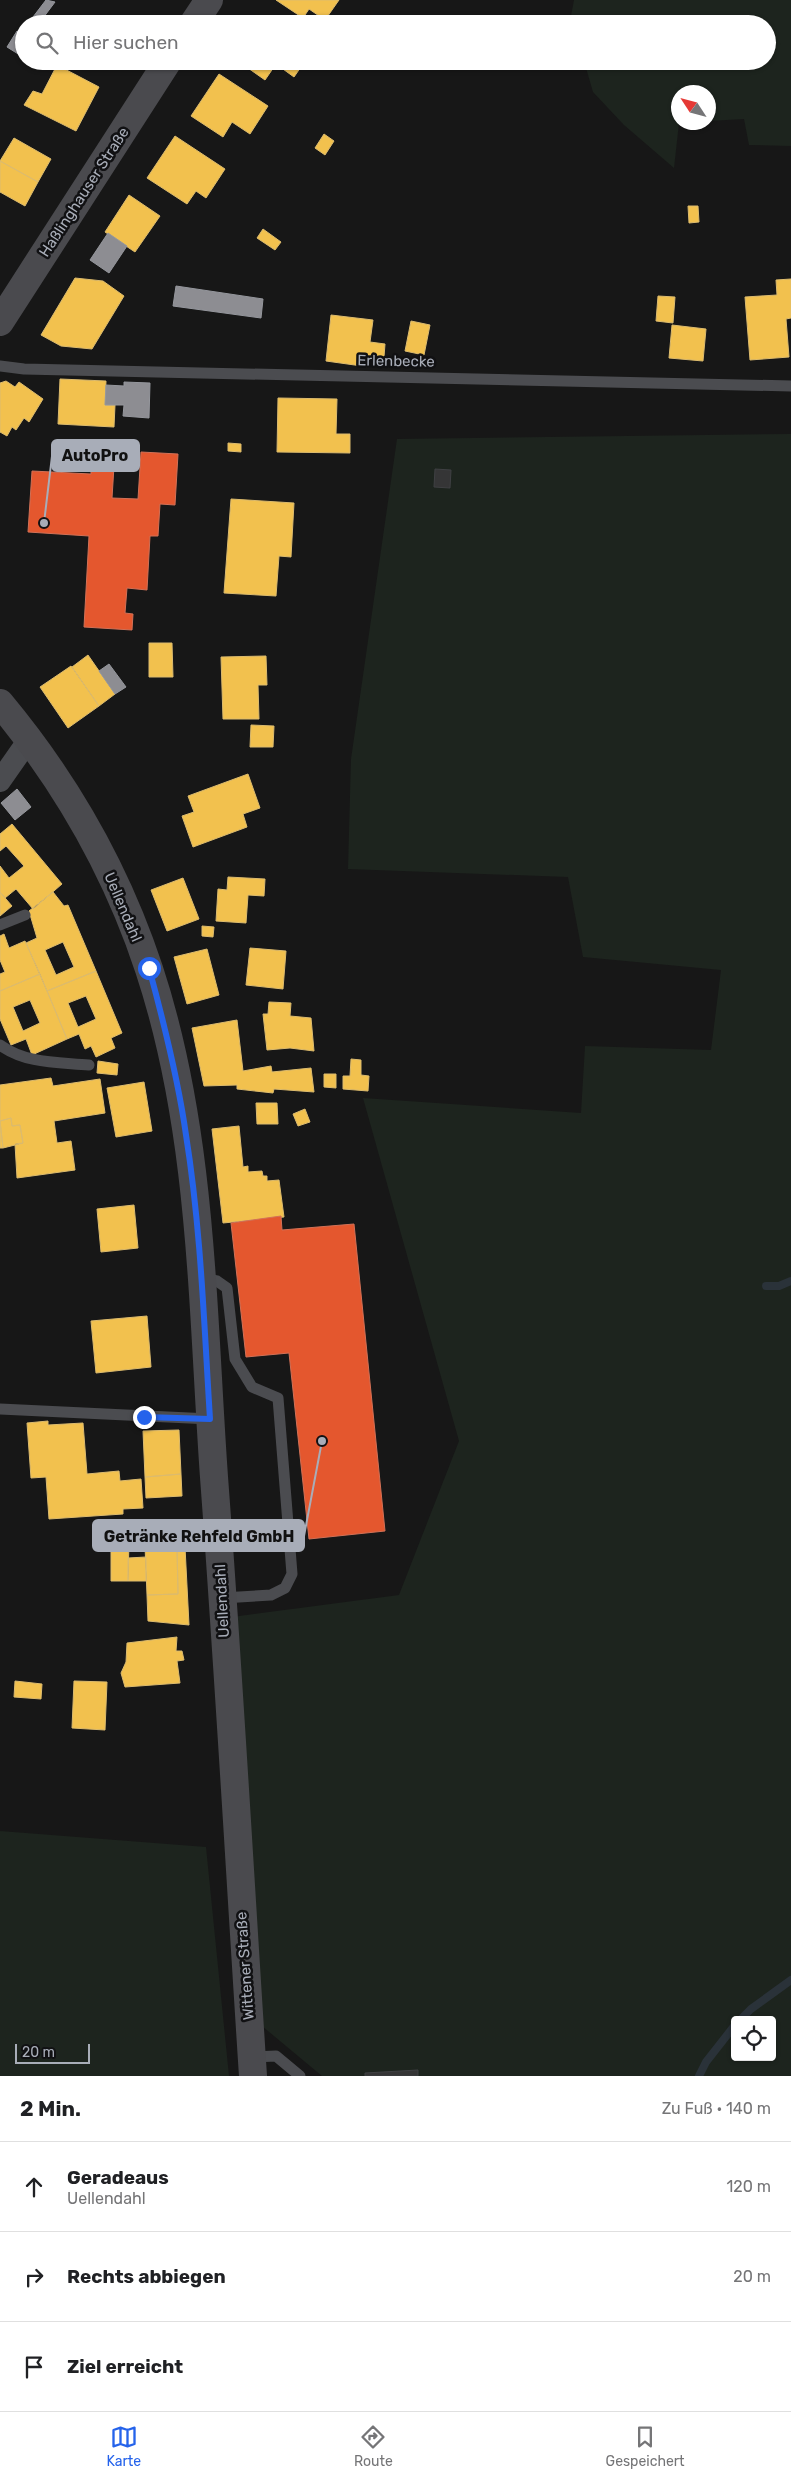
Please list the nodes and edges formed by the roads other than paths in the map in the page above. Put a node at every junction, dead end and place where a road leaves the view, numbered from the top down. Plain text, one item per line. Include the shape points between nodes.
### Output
1 (208, 0) edge
2 (199, 15) edge
3 (162, 70) edge
4 (0, 322) edge
5 (0, 366) edge
6 (791, 386) edge
7 (0, 703) edge
8 (30, 738) junction
9 (0, 781) edge
10 (24, 916) dead end
11 (0, 925) edge
12 (0, 1045) edge
13 (89, 1065) dead end
14 (202, 1278) junction
15 (0, 1409) edge
16 (210, 1419) junction
17 (222, 1598) junction
18 (238, 1855) joint
19 (252, 2066) edge
20 (300, 2076) edge

1 - 2 main road
3 - 4 main road, Haßlinghauser Straße
5 - 6 lane, Erlenbecke
7 - 8 main road, Uellendahl
8 - 9 street
8 - 14 main road, Uellendahl via 89,831 149,968 171,1048 187,1136
10 - 11 lane
12 - 13 lane via 33,1060
14 - 16 main road, Uellendahl
14 - 17 lane via 217,1281 227,1288 235,1359 252,1387 278,1398 292,1574 285,1588 271,1595
15 - 16 lane
16 - 17 main road, Uellendahl
17 - 18 main road, Uellendahl
18 - 19 main road, Wittener Straße
19 - 20 lane via 276,2056

